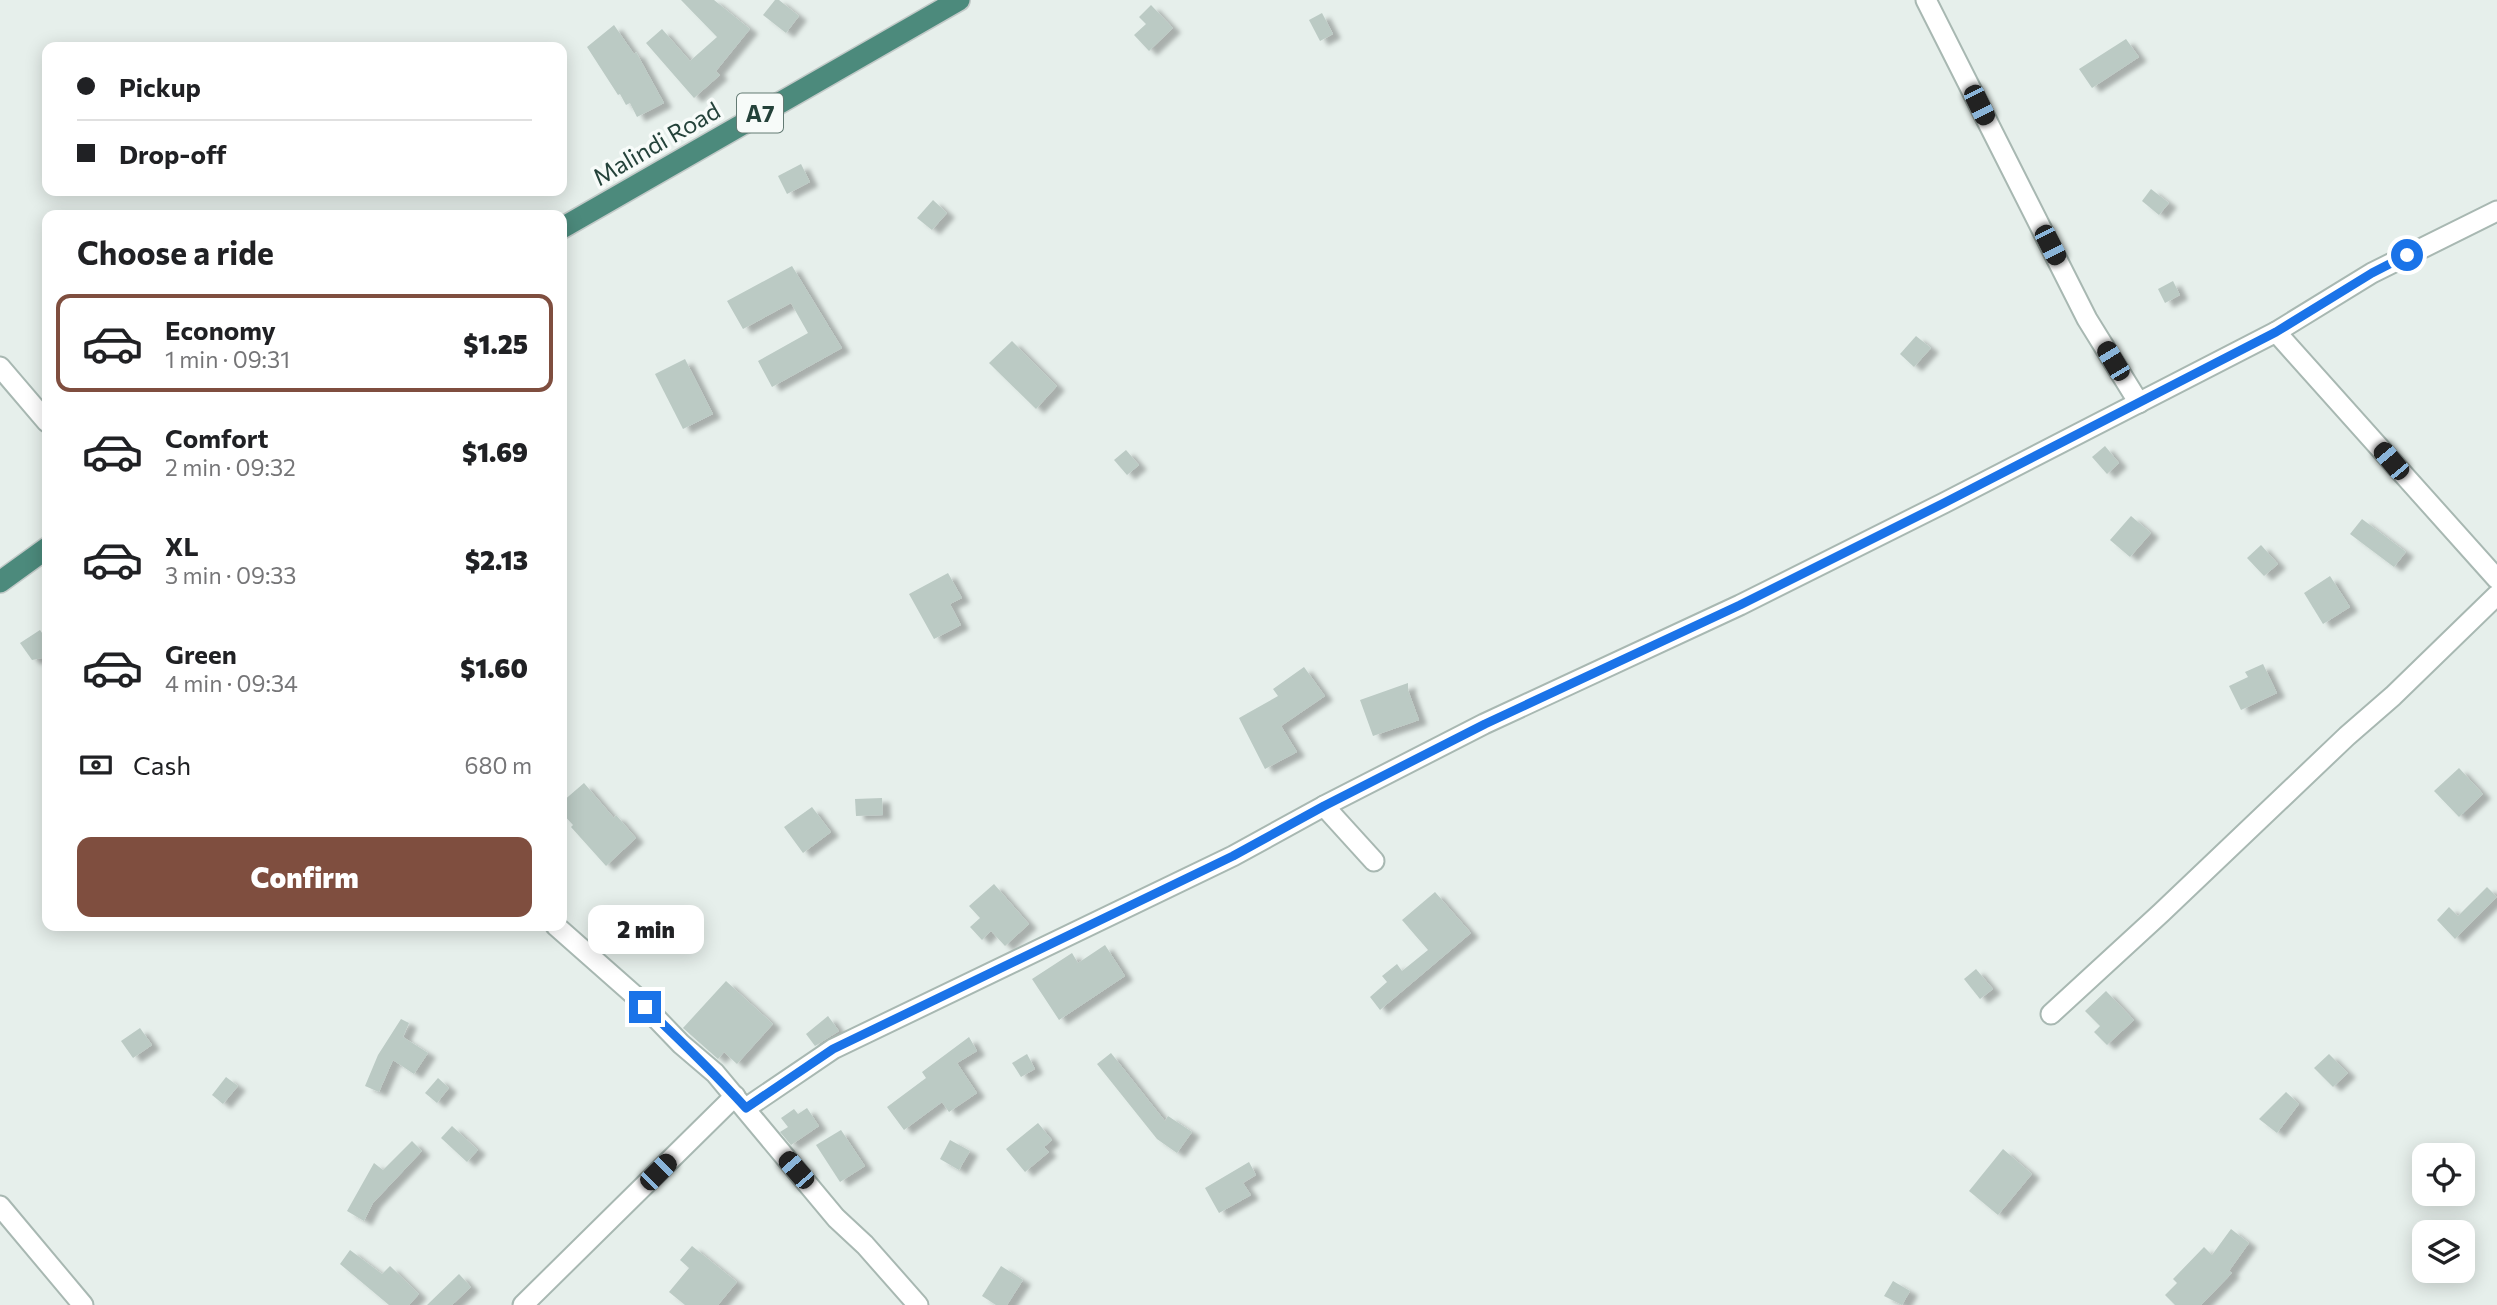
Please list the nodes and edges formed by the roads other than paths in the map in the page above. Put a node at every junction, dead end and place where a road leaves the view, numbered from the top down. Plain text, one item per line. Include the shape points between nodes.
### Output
1 (959, 0) edge
2 (1926, 0) edge
3 (2497, 211) edge
4 (567, 225) edge
5 (2276, 332) junction
6 (0, 367) edge
7 (2139, 403) junction
8 (42, 416) edge
9 (42, 552) edge
10 (2497, 579) edge
11 (0, 582) edge
12 (2497, 596) edge
13 (1324, 806) junction
14 (1374, 861) dead end
15 (562, 931) edge
16 (2051, 1014) dead end
17 (740, 1102) junction
18 (0, 1206) edge
19 (83, 1305) edge
20 (523, 1305) edge
21 (918, 1305) edge

1 - 4 highway, Malindi Road / A7
2 - 7 street via 2087,319
3 - 5 street via 2372,273
5 - 7 street
5 - 10 street
6 - 8 street
7 - 13 street via 1740,605 1528,703
9 - 11 highway
12 - 16 street
13 - 14 street
13 - 17 street via 1233,856 833,1049
15 - 17 street via 715,1073
17 - 20 street
17 - 21 street via 836,1218
18 - 19 street

